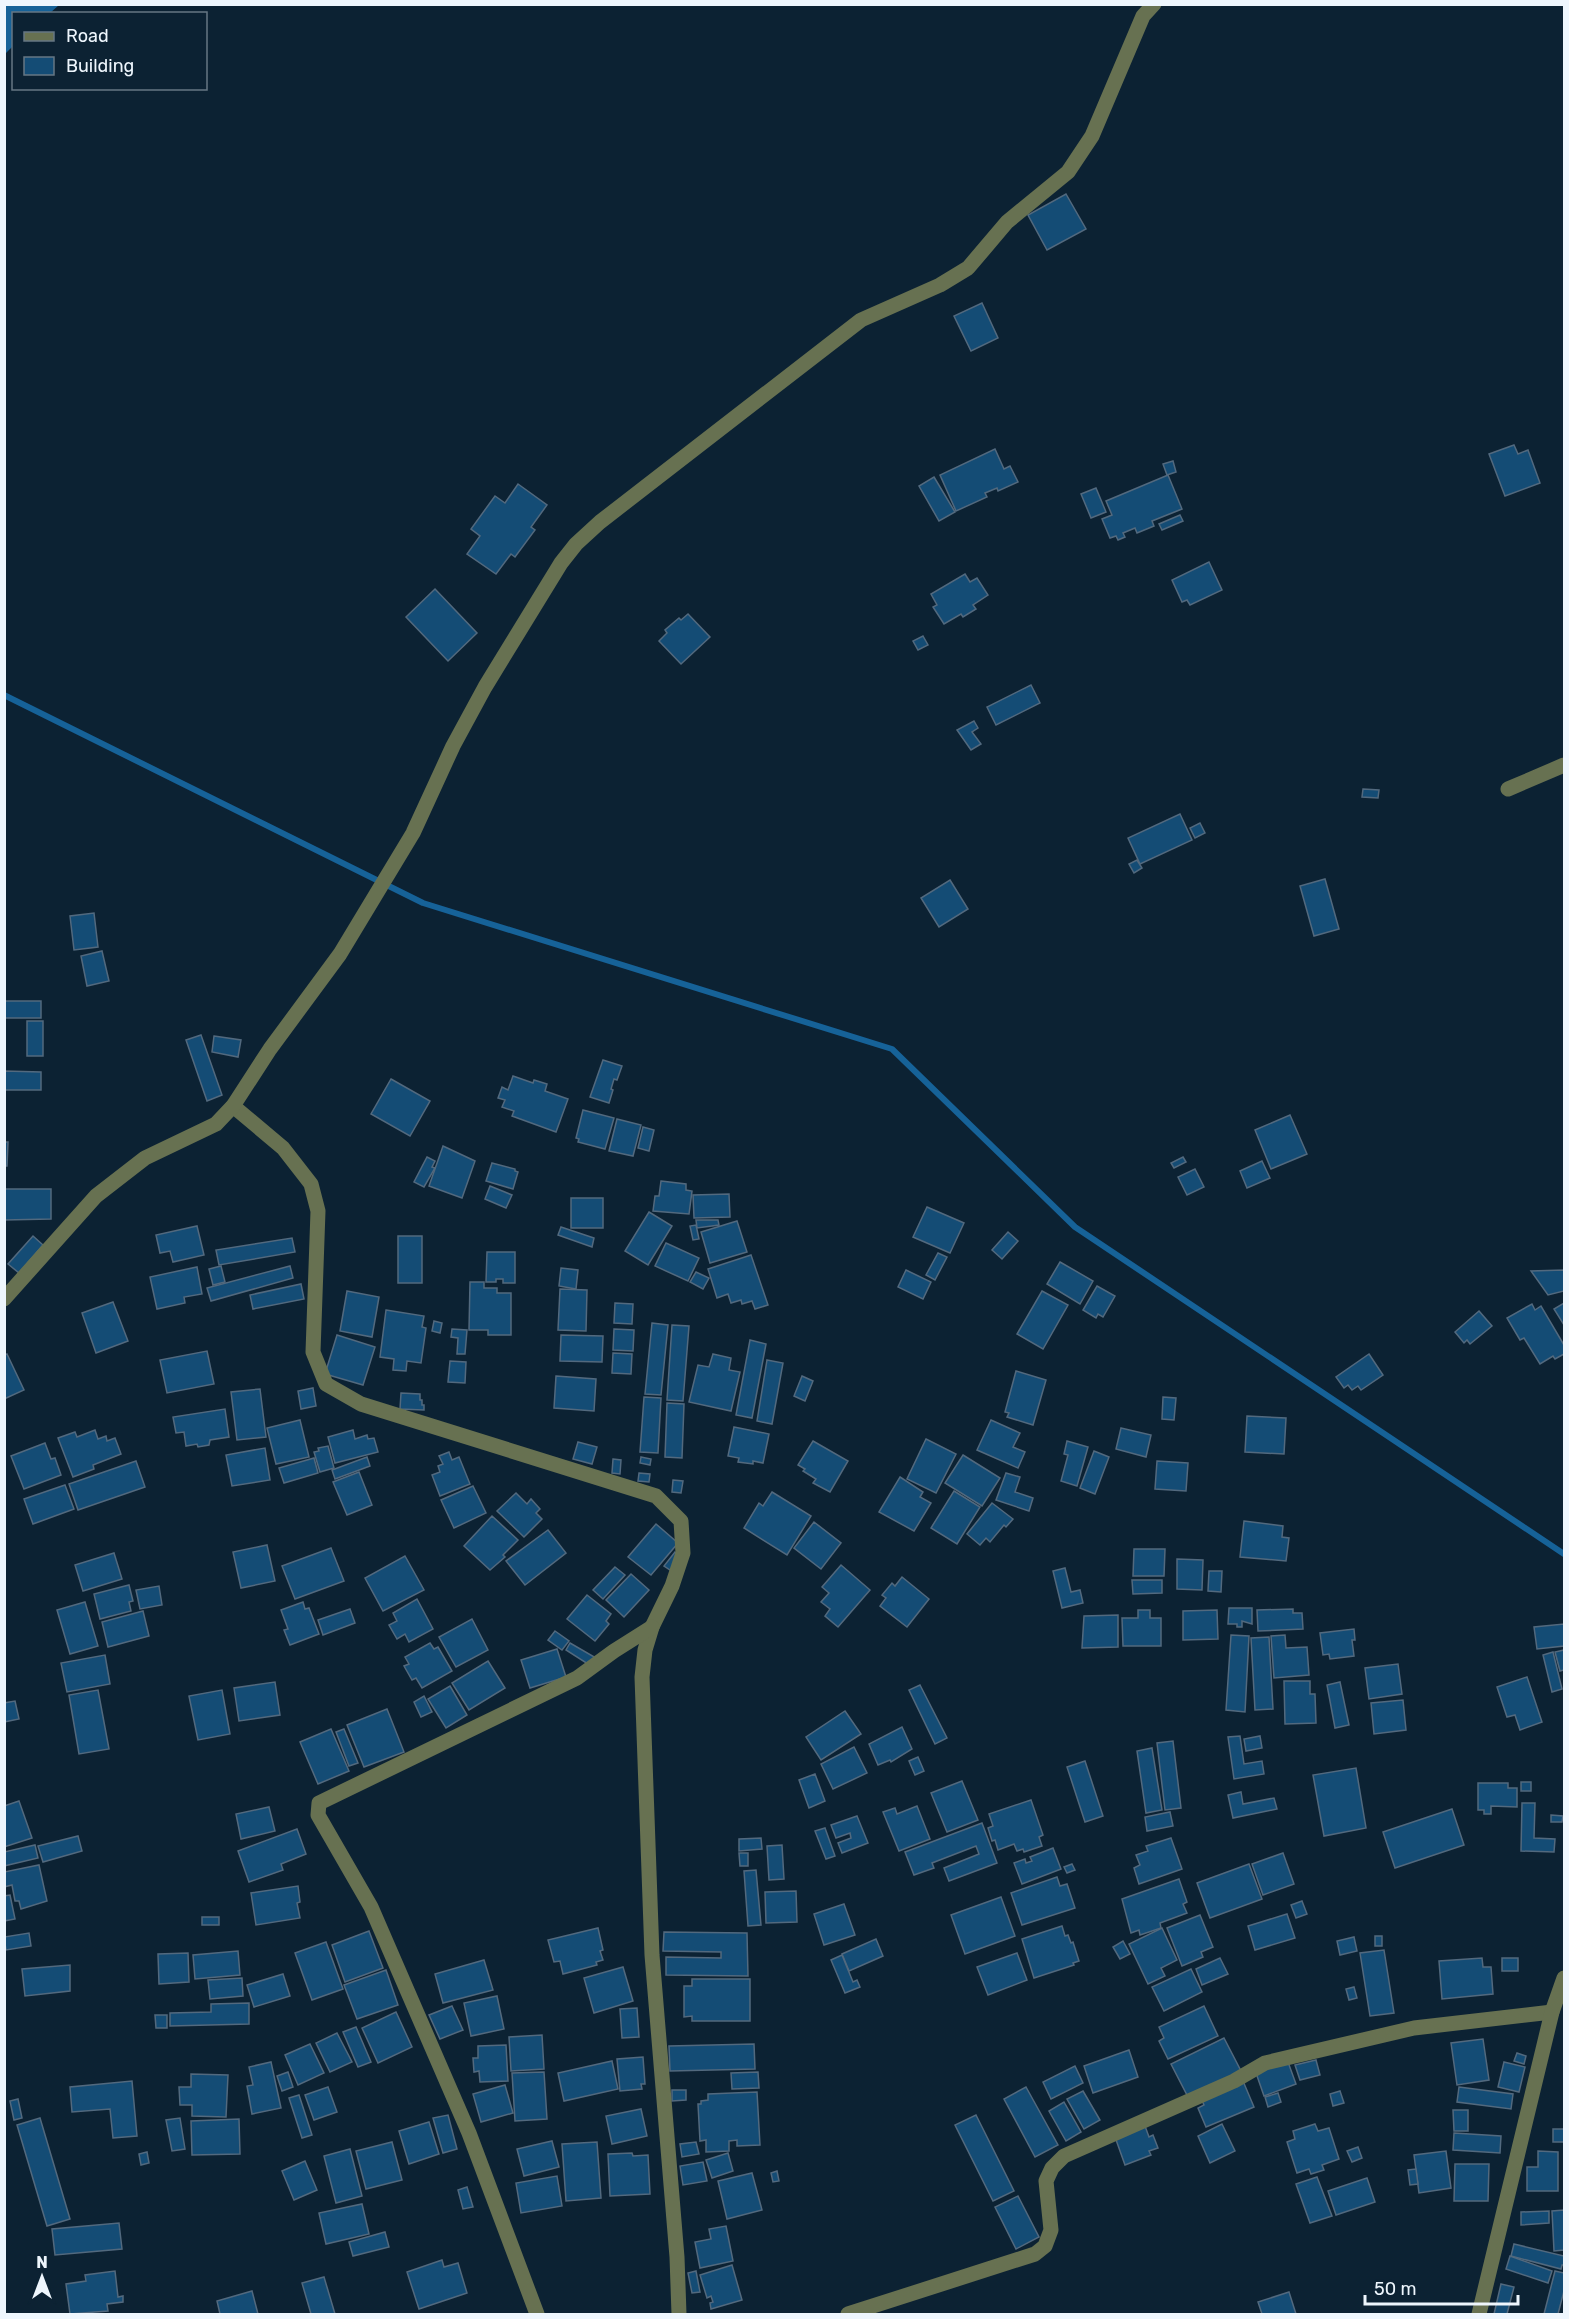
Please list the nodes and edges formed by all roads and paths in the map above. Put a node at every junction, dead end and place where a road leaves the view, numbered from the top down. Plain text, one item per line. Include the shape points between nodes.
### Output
1 (1154, 4) edge
2 (1564, 765) edge
3 (1508, 789) dead end
4 (233, 1106) junction
5 (4, 1299) edge
6 (652, 1627) junction
7 (1564, 1978) edge
8 (1552, 2012) junction
9 (537, 2314) edge
10 (679, 2314) edge
11 (848, 2314) edge
12 (1479, 2314) edge

1 - 4 street via 1143,16 1092,136 1068,172 1007,222 968,268 940,285 861,320 576,544 485,687 413,833 340,954
2 - 3 street
4 - 5 street via 216,1124 145,1158 96,1196
4 - 6 street via 283,1148 311,1184 318,1211 313,1352 326,1384 361,1404 656,1496 681,1521 683,1553
6 - 9 street via 577,1678 320,1803 318,1815 371,1907 469,2133
6 - 10 street via 642,1677 652,1955
7 - 8 street
8 - 11 street via 1413,2028 1265,2063 1234,2081 1064,2156 1046,2181 1051,2230 1046,2246 1035,2254
8 - 12 street

